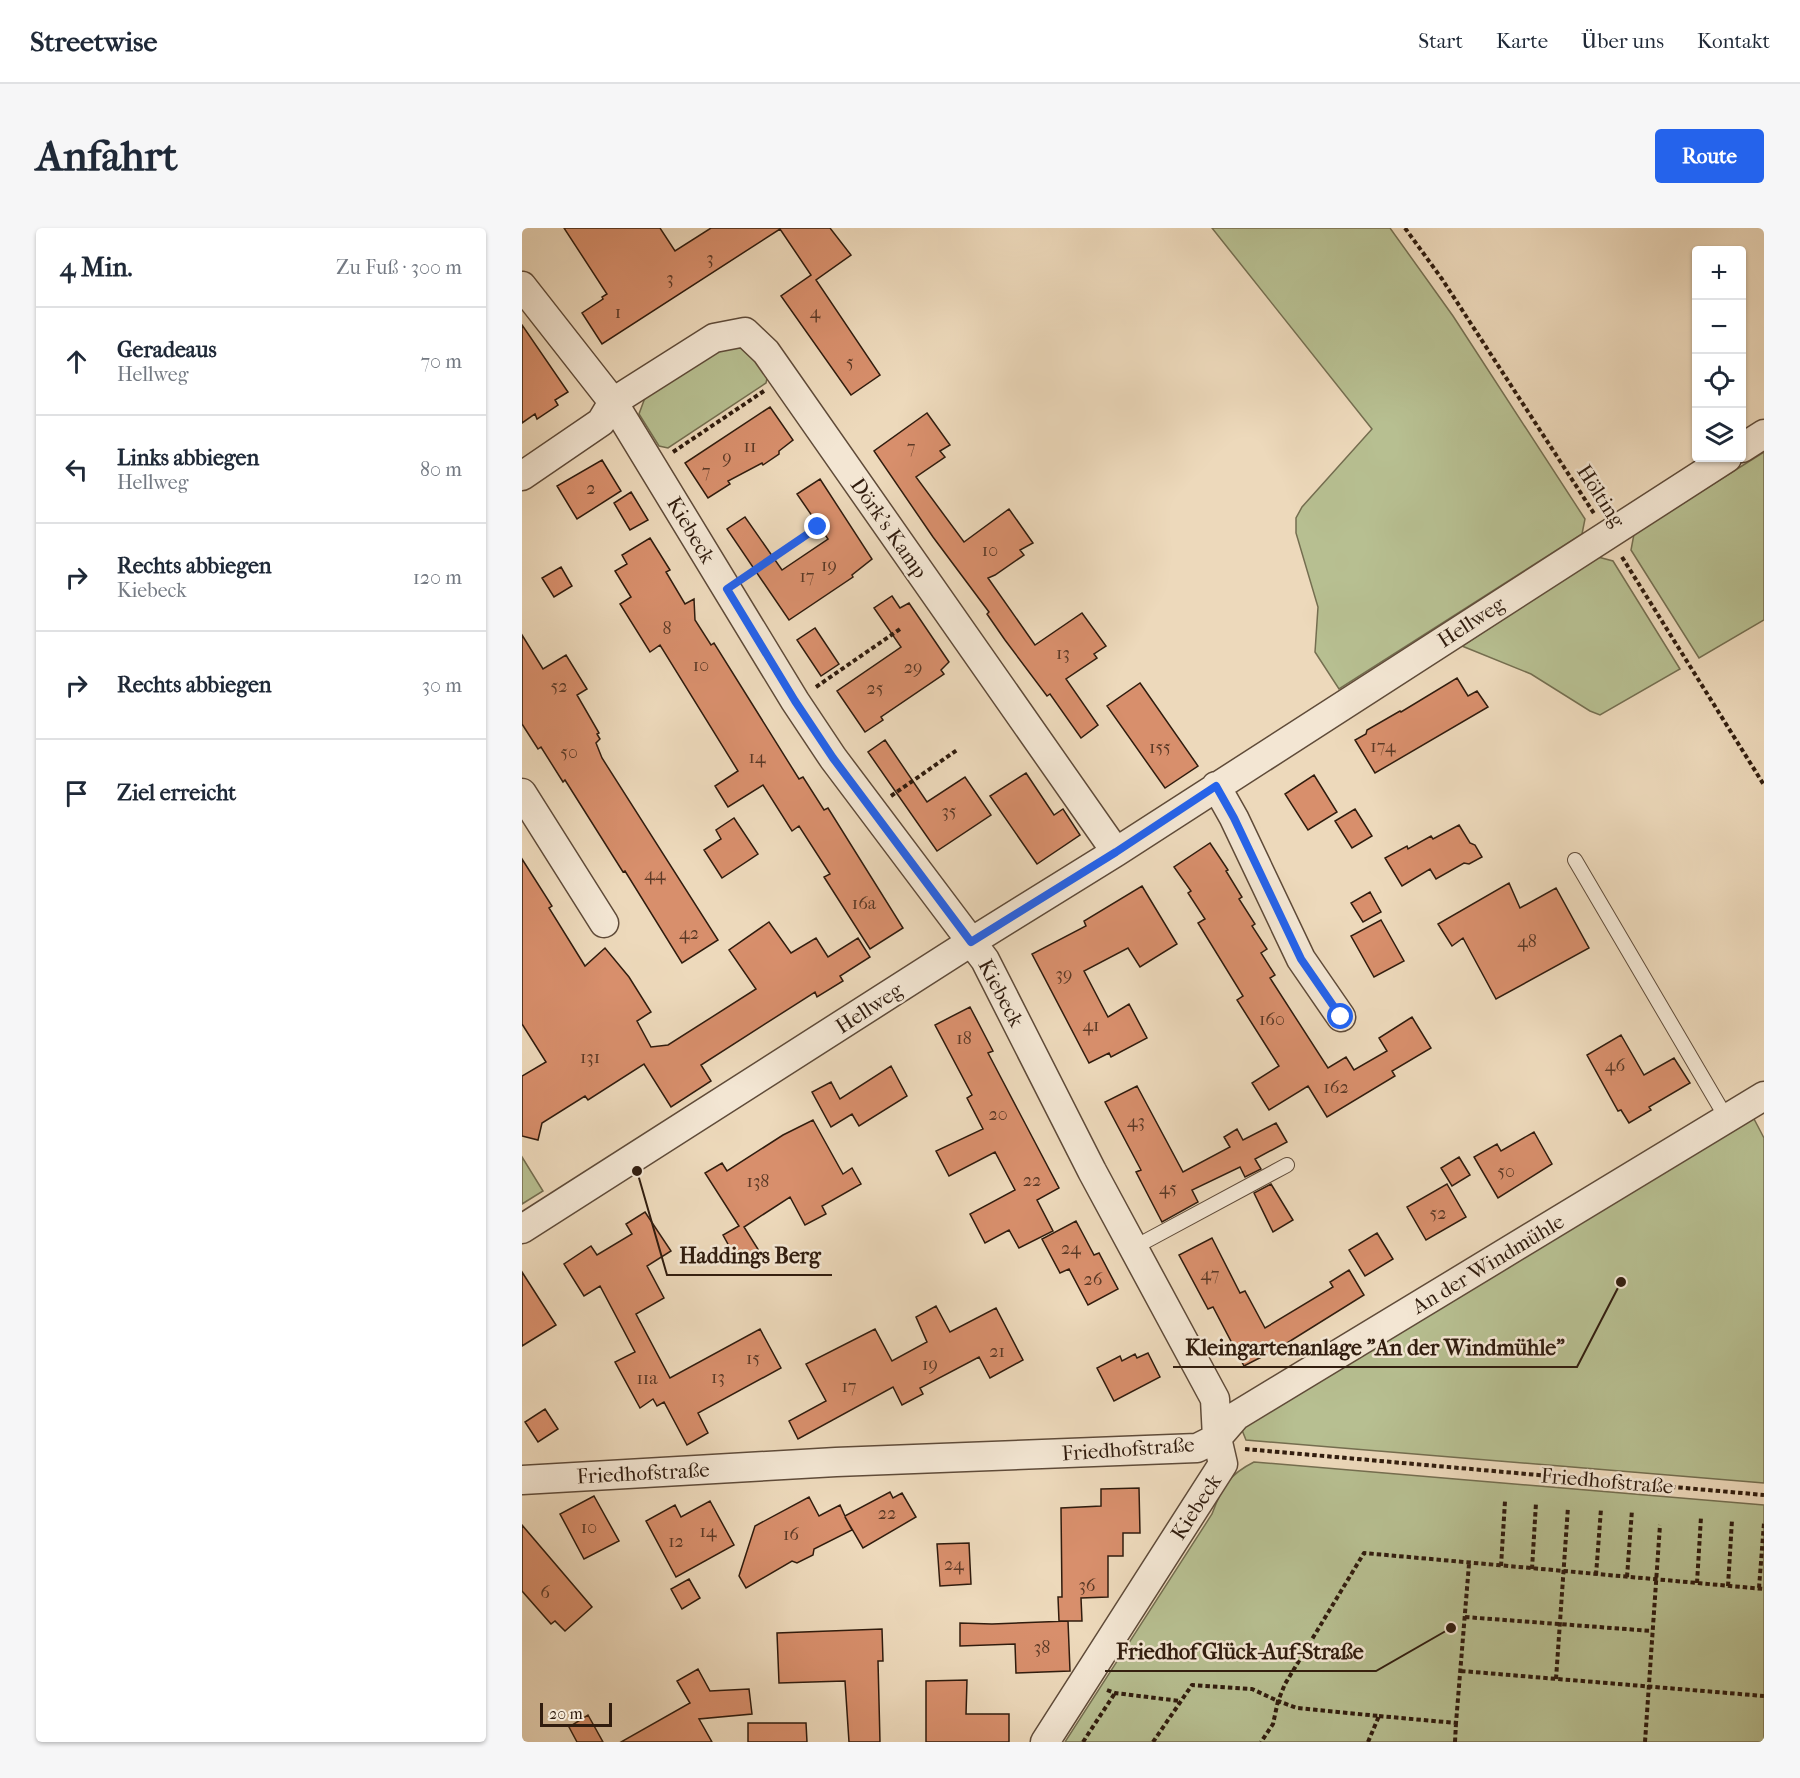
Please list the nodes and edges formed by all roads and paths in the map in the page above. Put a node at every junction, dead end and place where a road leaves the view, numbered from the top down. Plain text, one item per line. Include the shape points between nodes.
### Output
1 (1405, 228) edge
2 (522, 287) edge
3 (783, 378) junction
4 (613, 402) junction
5 (1764, 434) edge
6 (1746, 445) edge
7 (1721, 462) edge
8 (652, 466) junction
9 (522, 476) edge
10 (818, 527) dead end
11 (1608, 534) junction
12 (727, 589) junction
13 (900, 629) dead end
14 (795, 701) junction
15 (957, 750) dead end
16 (1764, 785) edge
17 (1216, 786) junction
18 (522, 793) edge
19 (871, 810) junction
20 (1116, 852) junction
21 (1575, 860) dead end
22 (604, 923) dead end
23 (971, 942) junction
24 (1341, 1017) dead end
25 (1764, 1096) edge
26 (1727, 1119) junction
27 (1287, 1166) dead end
28 (522, 1229) edge
29 (1133, 1248) junction
30 (1217, 1438) junction
31 (522, 1480) edge
32 (1764, 1495) edge
33 (1505, 1501) dead end
34 (1536, 1503) dead end
35 (1568, 1507) dead end
36 (1601, 1509) dead end
37 (1632, 1510) dead end
38 (1701, 1517) dead end
39 (1732, 1520) dead end
40 (1764, 1523) edge
41 (1660, 1525) dead end
42 (1469, 1564) junction
43 (1501, 1567) junction
44 (1533, 1569) junction
45 (1564, 1572) junction
46 (1596, 1575) junction
47 (1628, 1577) junction
48 (1656, 1580) junction
49 (1696, 1583) junction
50 (1728, 1586) junction
51 (1761, 1588) edge
52 (1465, 1617) junction
53 (1560, 1624) junction
54 (1653, 1631) junction
55 (1461, 1671) junction
56 (1556, 1679) junction
57 (1083, 1684) junction
58 (1649, 1687) junction
59 (1115, 1693) junction
60 (1764, 1696) edge
61 (1180, 1701) junction
62 (1278, 1701) junction
63 (1379, 1716) junction
64 (1456, 1723) junction
65 (1046, 1742) edge
66 (1083, 1742) edge
67 (1153, 1742) edge
68 (1261, 1742) edge
69 (1368, 1742) edge
70 (1455, 1742) edge
71 (1645, 1742) edge

1 - 11 path, Hölting
2 - 4 street, Kiebeck
3 - 4 street, Dörk's Kamp via 766,352 745,332 714,338
3 - 8 path
3 - 20 street, Dörk's Kamp
4 - 8 street, Kiebeck
4 - 9 street via 601,422
5 - 6 street
7 - 11 street, Hellweg
8 - 12 street, Kiebeck
10 - 12 path
11 - 16 path, Hölting
11 - 17 street, Hellweg
12 - 14 street, Kiebeck
13 - 14 path
14 - 19 street, Kiebeck
15 - 19 path
17 - 20 street, Hellweg
17 - 24 street via 1301,959
18 - 22 street
19 - 23 street, Kiebeck
20 - 23 street, Hellweg
21 - 26 lane
23 - 28 street, Hellweg
23 - 29 street, Kiebeck via 985,960
25 - 26 street, An der Windmühle
26 - 30 street, An der Windmühle via 1236,1416
27 - 29 lane
29 - 30 street, Kiebeck via 1215,1399
30 - 31 street, Friedhofstraße via 1197,1448 836,1462
30 - 32 path, Friedhofstraße via 1232,1447
30 - 57 street, Kiebeck via 1223,1464
33 - 43 path
34 - 44 path
35 - 45 path
36 - 46 path
37 - 47 path
38 - 49 path
39 - 50 path
40 - 51 path
41 - 48 path
42 - 43 path
42 - 52 path
42 - 62 path via 1364,1553
43 - 44 path
44 - 45 path
45 - 46 path
45 - 53 path
46 - 47 path
47 - 48 path
48 - 49 path
48 - 54 path
49 - 50 path
50 - 51 path
52 - 53 path
52 - 55 path
53 - 54 path
53 - 56 path
54 - 58 path
55 - 56 path
55 - 64 path
56 - 58 path
57 - 59 path
57 - 65 street, Kiebeck
58 - 60 path
58 - 71 path
59 - 61 path
59 - 66 path
61 - 62 path via 1192,1685 1252,1689
61 - 67 path
62 - 63 path via 1297,1708
62 - 68 path via 1273,1724
63 - 64 path
63 - 69 path
64 - 70 path

